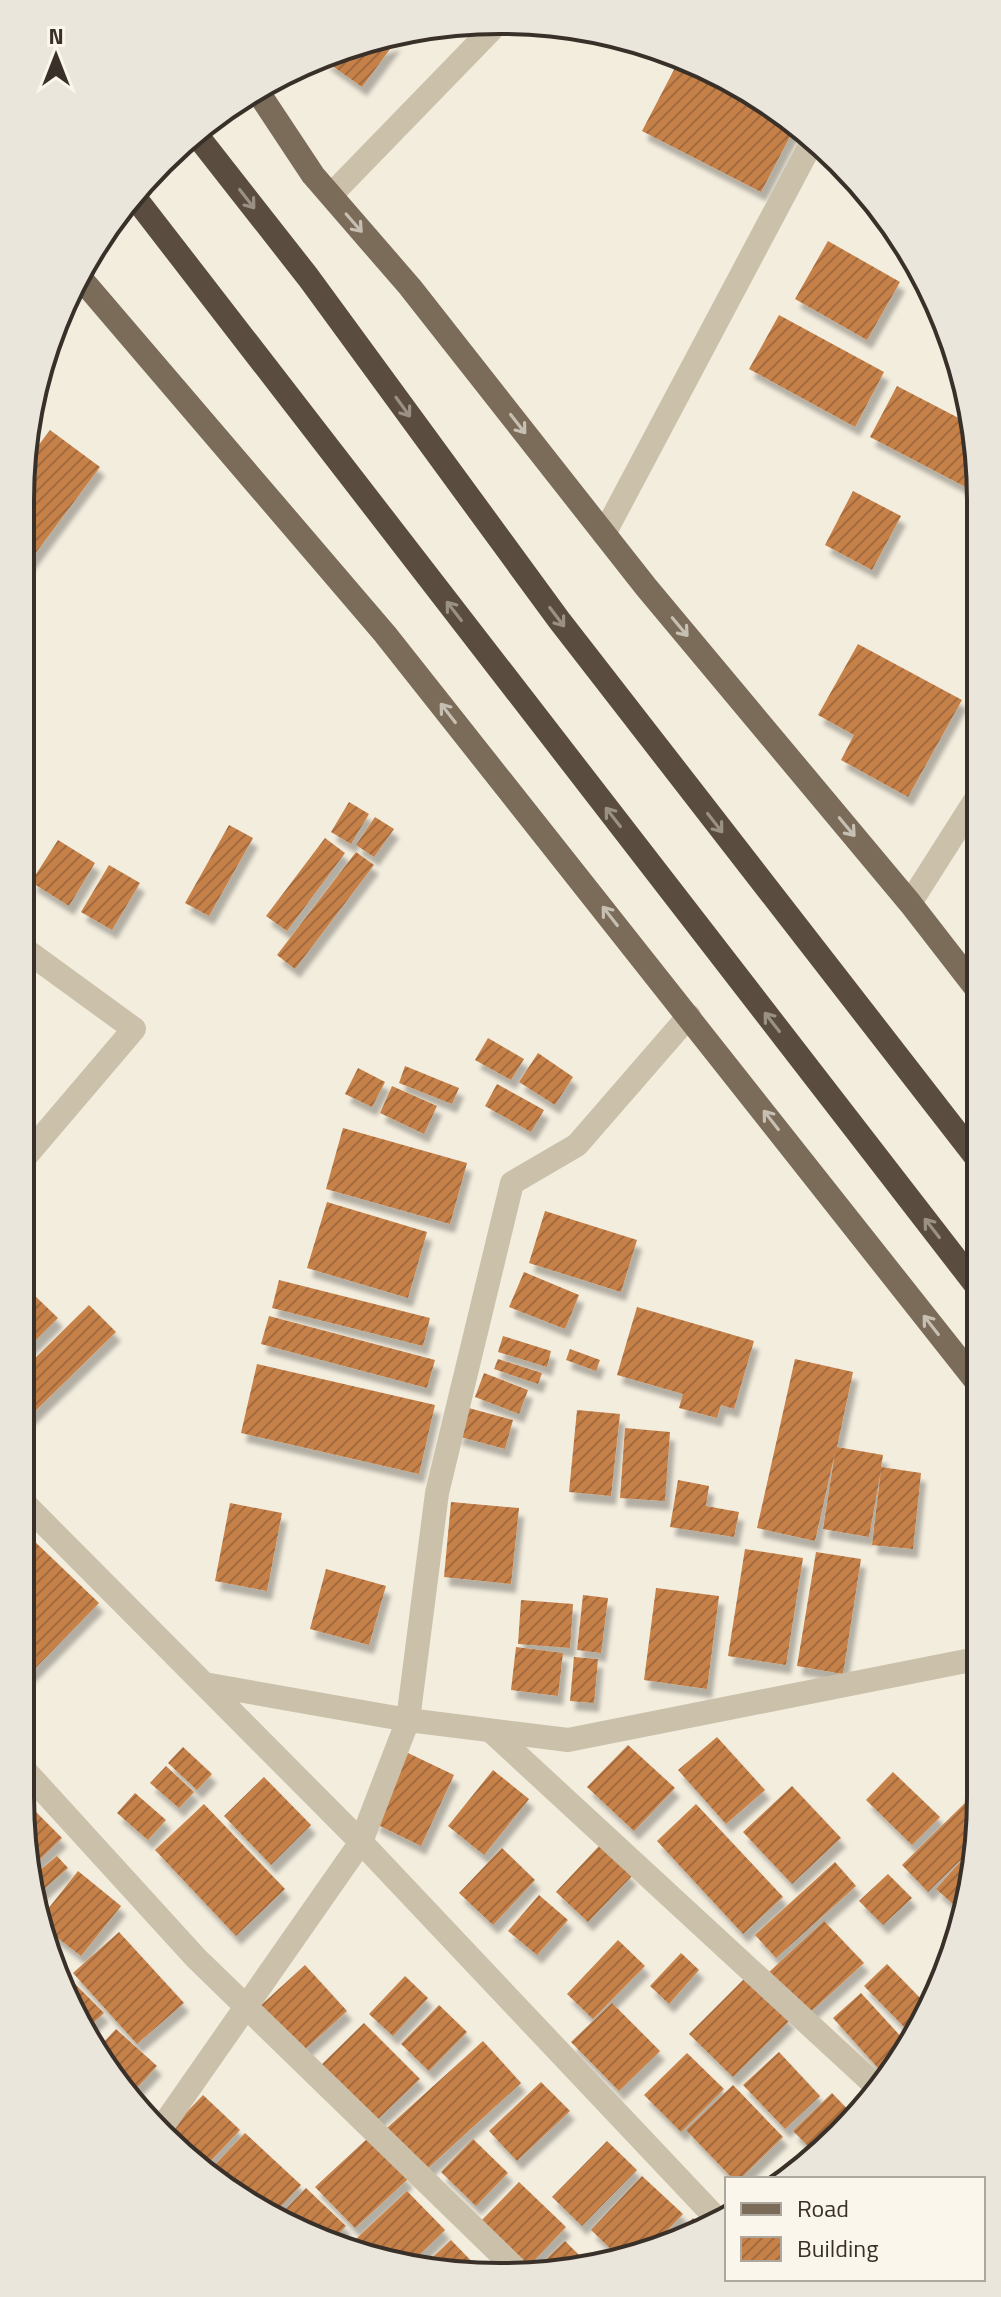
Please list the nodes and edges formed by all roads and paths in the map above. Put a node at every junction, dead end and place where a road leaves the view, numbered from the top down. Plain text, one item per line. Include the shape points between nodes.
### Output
1 (487, 34) edge
2 (263, 99) edge
3 (202, 142) edge
4 (808, 150) edge
5 (331, 195) junction
6 (140, 205) edge
7 (87, 285) edge
8 (604, 534) junction
9 (967, 813) edge
10 (910, 903) junction
11 (34, 956) edge
12 (967, 977) edge
13 (689, 1016) junction
14 (967, 1146) edge
15 (34, 1147) edge
16 (967, 1273) edge
17 (967, 1369) edge
18 (34, 1513) edge
19 (967, 1661) edge
20 (204, 1684) junction
21 (408, 1720) junction
22 (491, 1731) junction
23 (34, 1780) edge
24 (361, 1842) junction
25 (248, 2008) junction
26 (870, 2081) edge
27 (166, 2121) edge
28 (711, 2213) edge
29 (509, 2263) edge

1 - 5 street
2 - 5 main road
3 -> 14 highway via 308,277 559,620
4 - 8 street
5 -> 8 main road
16 -> 6 highway
13 -> 7 main road via 385,634
8 -> 10 main road
9 - 10 street
10 - 12 main road
11 - 15 street via 134,1029
17 -> 13 main road
13 - 21 street via 577,1145 512,1183 437,1493
18 - 20 street
19 - 22 street via 568,1740
20 - 21 street
20 - 24 street
21 - 22 street
21 - 24 street
22 - 26 street
23 - 25 street
24 - 25 street
24 - 28 street
25 - 27 street
25 - 29 street

